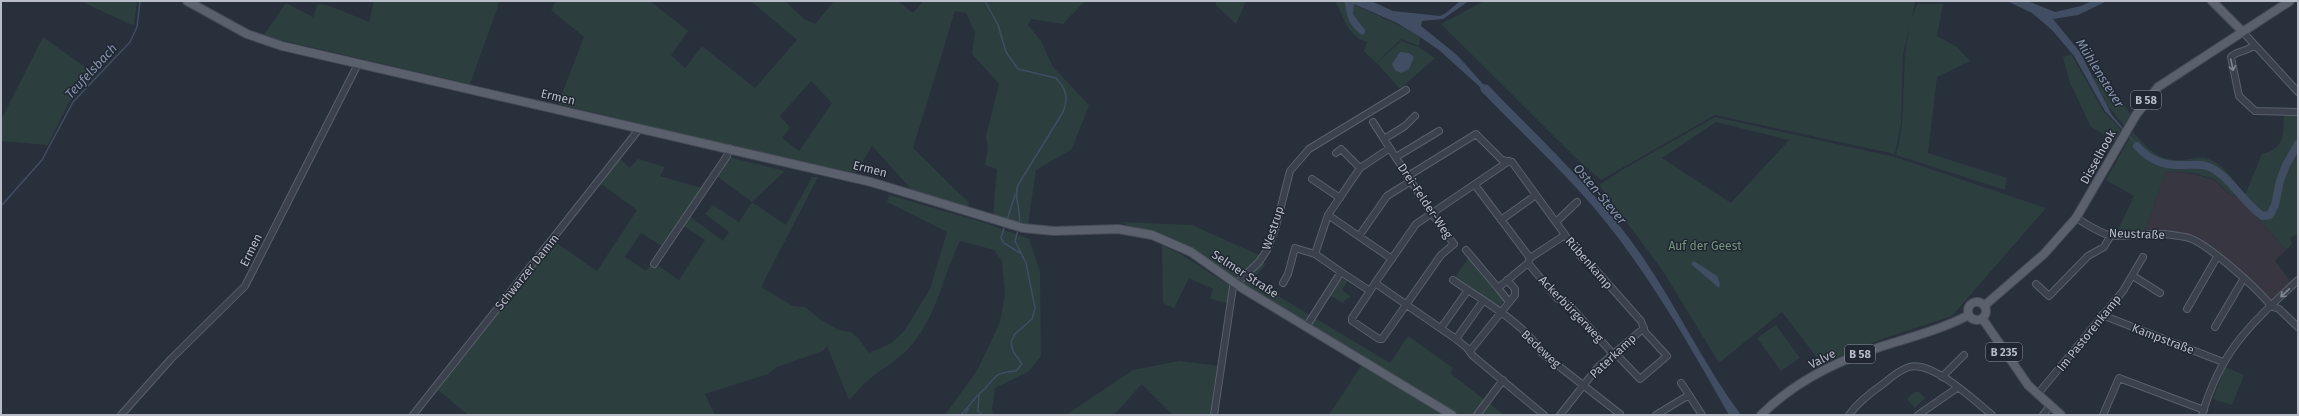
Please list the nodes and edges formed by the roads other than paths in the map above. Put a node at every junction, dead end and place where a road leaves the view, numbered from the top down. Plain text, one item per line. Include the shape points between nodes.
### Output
1 (187, 1) edge
2 (2212, 1) edge
3 (2290, 1) edge
4 (2242, 32) junction
5 (2255, 46) junction
6 (358, 64) junction
7 (1406, 90) dead end
8 (2298, 92) edge
9 (2298, 112) edge
10 (1415, 116) dead end
11 (1373, 122) dead end
12 (640, 128) junction
13 (1439, 131) dead end
14 (1384, 139) junction
15 (729, 148) junction
16 (1390, 148) junction
17 (1336, 153) dead end
18 (1396, 157) junction
19 (1509, 161) junction
20 (1360, 168) junction
21 (1312, 179) dead end
22 (1409, 179) junction
23 (1475, 185) junction
24 (1536, 195) junction
25 (1340, 198) junction
26 (1576, 202) dead end
27 (1432, 214) junction
28 (1328, 215) junction
29 (2076, 218) junction
30 (1501, 220) junction
31 (1556, 222) junction
32 (1005, 223) joint
33 (1565, 234) junction
34 (2112, 235) junction
35 (1359, 236) junction
36 (1466, 250) dead end
37 (1314, 254) junction
38 (2142, 257) dead end
39 (2217, 257) junction
40 (1392, 259) junction
41 (1529, 261) junction
42 (654, 264) dead end
43 (1341, 272) junction
44 (2132, 276) junction
45 (2244, 278) junction
46 (1453, 280) dead end
47 (1508, 280) junction
48 (2298, 280) edge
49 (1283, 282) dead end
50 (1235, 283) junction
51 (1375, 283) junction
52 (2036, 284) dead end
53 (1498, 288) junction
54 (1468, 290) junction
55 (1370, 291) junction
56 (2160, 293) dead end
57 (1483, 301) junction
58 (1509, 302) junction
59 (1406, 305) junction
60 (1984, 306) junction
61 (2271, 306) junction
62 (2187, 309) dead end
63 (1500, 313) junction
64 (1969, 315) junction
65 (2102, 315) junction
66 (1982, 318) junction
67 (1306, 327) junction
68 (2215, 327) dead end
69 (2298, 327) edge
70 (1441, 328) junction
71 (1644, 328) junction
72 (1456, 339) junction
73 (1470, 351) junction
74 (1614, 354) junction
75 (1964, 355) dead end
76 (2223, 362) junction
77 (1942, 377) junction
78 (1503, 380) junction
79 (1681, 383) dead end
80 (1583, 386) junction
81 (1957, 388) junction
82 (2042, 389) dead end
83 (1689, 395) junction
84 (2050, 406) junction
85 (2203, 412) edge
86 (1620, 414) edge
87 (121, 415) edge
88 (413, 415) edge
89 (1214, 415) edge
90 (1452, 415) edge
91 (1477, 415) edge
92 (1544, 415) edge
93 (1560, 415) edge
94 (1656, 415) edge
95 (1702, 415) edge
96 (1761, 415) edge
97 (1848, 415) edge
98 (1918, 415) edge
99 (1992, 415) edge
100 (2043, 415) edge
101 (2061, 415) edge
102 (2102, 415) edge

1 - 6 main road, Ermen via 260,39
2 - 4 main road
3 - 4 main road, B 58
4 - 5 street
4 - 29 main road, Disselhook / B 58 via 2158,87 2140,108
5 - 8 street
5 -> 9 street via 2230,57 2242,99 2257,112
6 - 12 main road, Ermen
6 - 87 street, Ermen via 245,286 171,359
7 - 50 street, Westrup via 1300,157 1288,176 1276,226 1267,250 1260,262
10 - 14 street via 1405,126
11 - 14 street, Drei-Felder-Weg
12 - 15 main road, Ermen
12 - 88 street, Schwarzer Damm
13 - 18 street, Drei-Felder-Weg
14 - 16 street, Drei-Felder-Weg
15 - 32 main road, Ermen via 871,182
15 - 42 street via 727,156
16 - 18 street, Drei-Felder-Weg
16 - 20 street
17 - 20 street via 1341,149
18 - 22 street, Drei-Felder-Weg
19 - 22 street, Rübenkamp via 1502,160 1476,134
19 - 23 street
19 - 24 street, Rübenkamp
20 - 25 street
21 - 25 street
22 - 27 street, Drei-Felder-Weg
22 - 35 street, Rübenkamp via 1387,196
23 - 27 street
23 - 30 street, Ackerbürgerweg
24 - 30 street
24 - 31 street, Rübenkamp
25 - 28 street
26 - 31 street
27 - 40 street via 1416,224
27 - 59 street, Drei-Felder-Weg via 1454,244 1441,255
28 - 35 street
28 - 37 street
29 - 34 street, Neustraße via 2096,230
29 - 60 main road, Disselhook / B 58 via 2044,254
30 - 41 street, Ackerbürgerweg
31 - 33 street, Rübenkamp
32 - 50 main road, Selmer Straße via 1054,231 1118,229 1143,232 1182,247
33 - 41 street
33 - 71 street, Rübenkamp via 1582,258 1641,321
34 - 39 street, Neustraße via 2148,233 2189,238
34 - 52 street via 2104,247 2088,256 2049,296
35 - 40 street
36 - 53 street
37 - 43 street
37 - 49 street via 1295,248 1288,274
38 - 44 street, Im Pastorenkamp
39 - 45 street, Neustraße
39 - 62 street
40 - 51 street
41 - 47 street
41 - 74 street, Ackerbürgerweg via 1557,298 1570,306
43 - 55 street
43 - 67 street
44 - 56 street
44 - 65 street, Im Pastorenkamp
45 - 61 street, Neustraße via 2260,291
45 - 68 street
46 - 54 street
47 - 53 street
47 - 58 street via 1515,289 1515,295
48 -> 61 street
50 - 67 main road, Selmer Straße
50 - 89 street
51 - 55 street
51 - 59 street
53 - 58 street
54 - 57 street
54 - 70 street
55 - 59 street via 1352,321 1379,339 1382,339
57 - 63 street
57 - 72 street
58 - 63 street
59 - 70 street
60 - 64 main road, B 58 via 1979,302 1972,303 1968,310
60 - 66 main road via 1985,314
61 - 69 street, Neustraße via 2279,309
61 - 76 street via 2244,333
63 - 73 street
63 - 80 street, Bedeweg via 1536,342 1542,354
64 - 66 main road via 1976,319
64 - 96 main road, Valve / B 58 via 1940,328 1882,346 1829,367 1785,395
65 - 76 street, Kampstraße
65 - 82 street, Im Pastorenkamp
66 - 84 main road, B 235 via 2028,385
67 - 90 main road, Selmer Straße
70 - 72 street
71 - 74 street, Paterkamp
71 - 74 street, Rübenkamp via 1667,356 1643,378 1637,378
72 - 73 street
73 - 78 street
74 - 80 street, Paterkamp via 1598,367
75 - 77 street
76 - 85 street
77 - 81 street
77 - 97 street via 1925,368 1909,367 1864,399
78 - 91 street
78 - 92 street
79 - 83 street
80 - 86 street, Paterkamp
80 - 93 street, Paterkamp
81 - 98 street
81 - 99 street
83 - 94 street
83 - 95 street
84 - 100 street
84 - 101 main road, B 235
85 - 102 street via 2119,378

